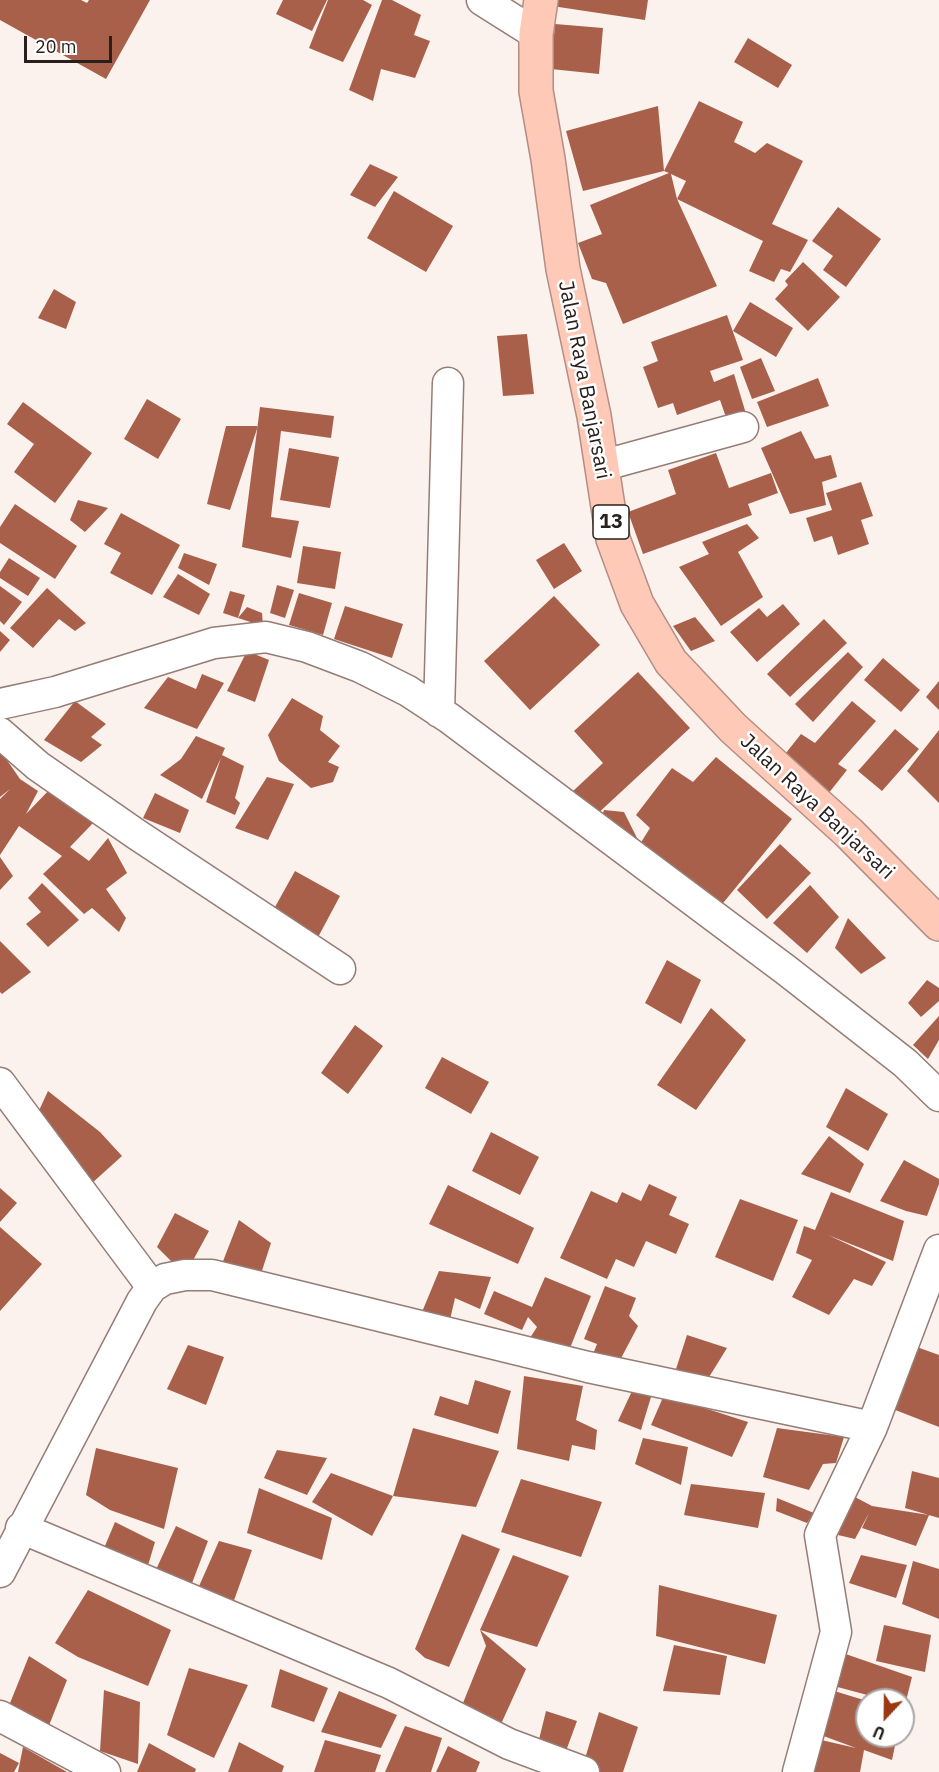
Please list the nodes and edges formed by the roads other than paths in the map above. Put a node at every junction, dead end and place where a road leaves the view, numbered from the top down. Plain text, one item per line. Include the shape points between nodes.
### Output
1 (482, 0) edge
2 (541, 0) edge
3 (536, 34) junction
4 (448, 383) dead end
5 (742, 427) dead end
6 (602, 466) junction
7 (0, 704) edge
8 (439, 711) junction
9 (0, 733) edge
10 (939, 924) edge
11 (340, 969) dead end
12 (0, 1083) edge
13 (939, 1096) edge
14 (939, 1250) edge
15 (152, 1287) junction
16 (872, 1427) junction
17 (21, 1528) junction
18 (0, 1572) edge
19 (0, 1716) edge
20 (105, 1772) edge
21 (584, 1772) edge
22 (798, 1772) edge

1 - 3 street
2 - 3 highway, Jalan Raya Banjarsari / 13
3 - 6 highway, Jalan Raya Banjarsari / 13 via 536,91 563,270
4 - 8 street
5 - 6 street
6 - 10 highway, Jalan Raya Banjarsari / 13 via 613,539 637,604 671,663 733,728 849,833
7 - 8 street via 55,692 214,643 266,637 360,667
8 - 13 street via 795,978 905,1063
9 - 11 street via 38,766 117,821
12 - 15 street
14 - 16 street
15 - 16 street via 185,1275 212,1275 588,1367
15 - 17 street
16 - 22 street via 820,1535 836,1632
17 - 18 street
17 - 21 street via 389,1683 508,1744
19 - 20 street

